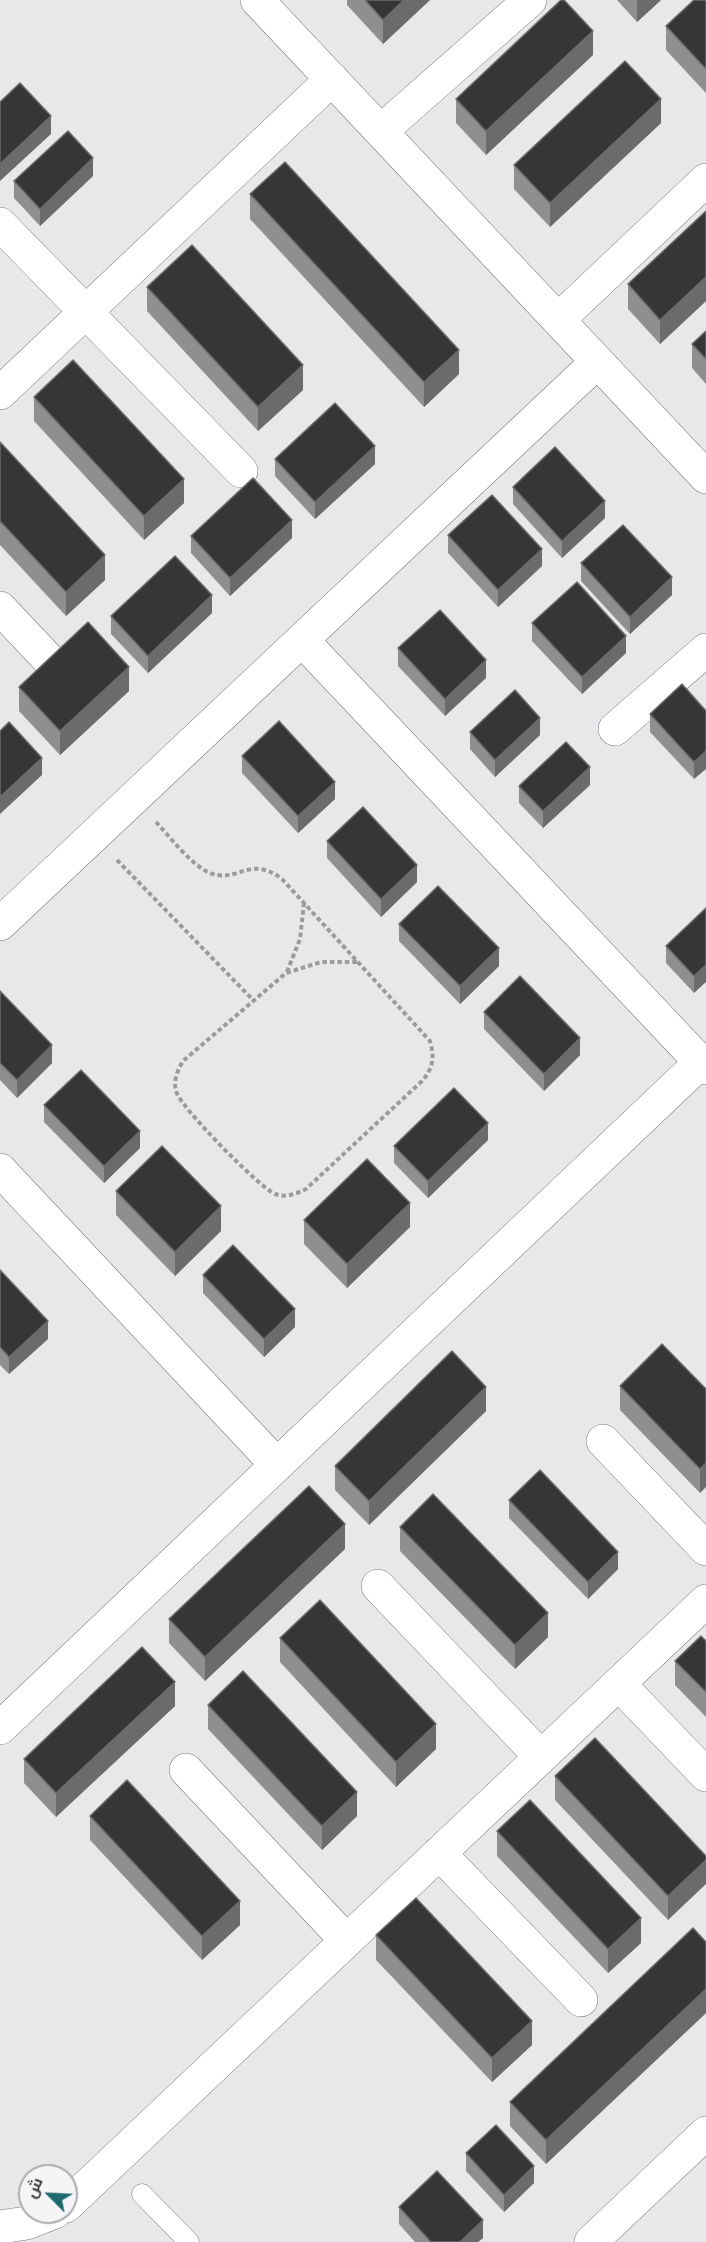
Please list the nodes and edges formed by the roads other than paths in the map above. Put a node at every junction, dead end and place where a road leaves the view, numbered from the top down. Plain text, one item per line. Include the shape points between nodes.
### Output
1 (257, 0) edge
2 (530, 0) edge
3 (332, 79) junction
4 (381, 131) junction
5 (706, 180) edge
6 (0, 224) edge
7 (86, 311) junction
8 (558, 320) junction
9 (597, 362) junction
10 (0, 393) edge
11 (241, 471) dead end
12 (706, 477) edge
13 (0, 608) edge
14 (302, 640) junction
15 (706, 650) edge
16 (49, 660) edge
17 (615, 729) dead end
18 (0, 924) edge
19 (704, 1065) edge
20 (0, 1170) edge
21 (603, 1441) dead end
22 (277, 1466) junction
23 (706, 1549) edge
24 (378, 1586) dead end
25 (706, 1601) edge
26 (619, 1684) junction
27 (0, 1728) edge
28 (541, 1757) junction
29 (186, 1770) dead end
30 (706, 1775) edge
31 (439, 1852) junction
32 (346, 1940) junction
33 (580, 2000) dead end
34 (706, 2133) edge
35 (142, 2194) dead end
36 (78, 2195) edge
37 (20, 2224) edge
38 (50, 2224) edge
39 (0, 2227) edge
40 (26, 2242) edge
41 (189, 2242) edge
42 (591, 2242) edge

1 - 3 street
2 - 4 street
3 - 4 street
3 - 7 street
4 - 8 street
5 - 8 street
6 - 7 street
7 - 10 street
7 - 11 street
8 - 9 street
9 - 12 street
9 - 14 street
13 - 16 street
14 - 18 street
14 - 19 street
15 - 17 street
19 - 22 street
20 - 22 street
21 - 23 street
22 - 27 street
24 - 28 street
25 - 26 street
26 - 28 street
26 - 30 street
28 - 31 street
29 - 32 street
31 - 32 street
31 - 33 street
32 - 36 street
34 - 42 street
35 - 41 lane
37 - 39 street
38 - 40 street

